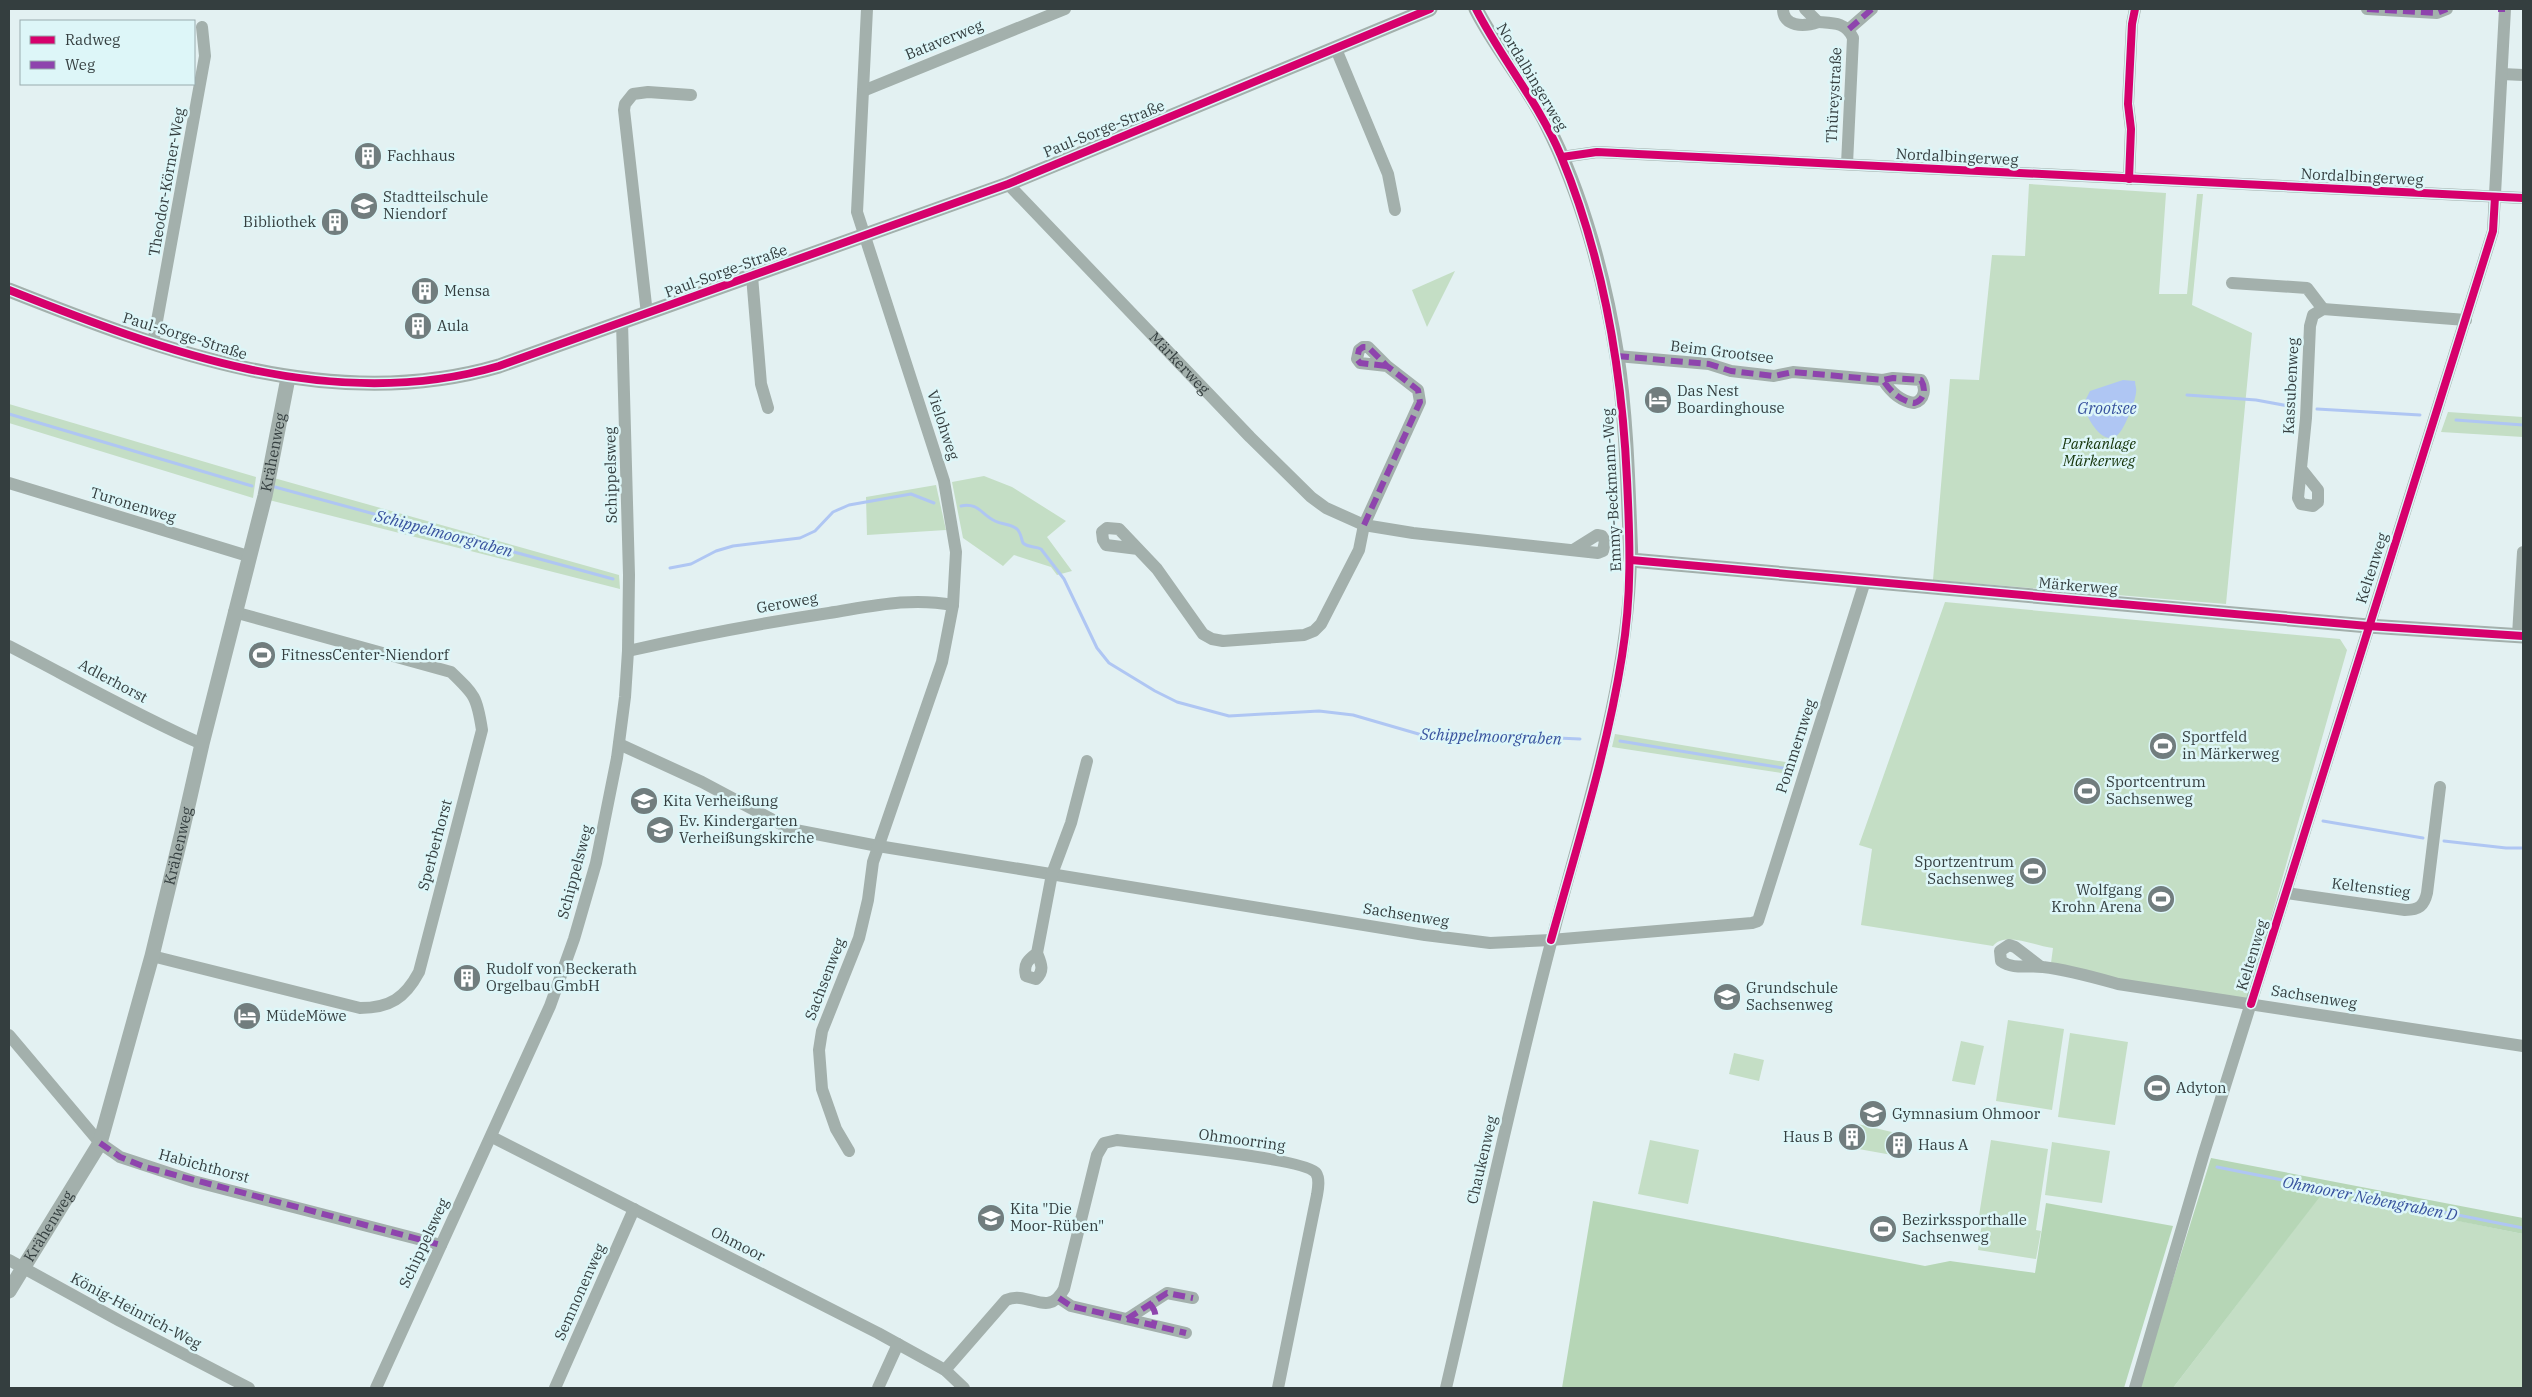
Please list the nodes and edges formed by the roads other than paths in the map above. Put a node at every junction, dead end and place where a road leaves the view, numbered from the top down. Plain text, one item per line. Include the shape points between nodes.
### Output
1 (867, 9) edge
2 (1065, 9) edge
3 (1430, 9) edge
4 (1476, 9) edge
5 (1783, 9) edge
6 (1805, 9) edge
7 (1872, 9) edge
8 (2135, 9) edge
9 (2367, 9) edge
10 (2447, 9) edge
11 (2498, 9) edge
12 (2505, 9) edge
13 (1818, 22) junction
14 (202, 27) dead end
15 (1849, 29) junction
16 (1336, 49) junction
17 (2502, 74) junction
18 (2523, 75) edge
19 (863, 91) junction
20 (691, 95) dead end
21 (1562, 157) junction
22 (1847, 164) junction
23 (2128, 180) junction
24 (1008, 184) junction
25 (2495, 197) junction
26 (2523, 198) edge
27 (1395, 210) dead end
28 (864, 236) junction
29 (752, 276) junction
30 (2232, 283) dead end
31 (9, 290) edge
32 (2323, 310) junction
33 (647, 314) junction
34 (2466, 320) junction
35 (622, 322) junction
36 (153, 343) junction
37 (1617, 356) junction
38 (1387, 366) dead end
39 (288, 378) junction
40 (1883, 380) dead end
41 (768, 408) dead end
42 (2302, 470) dead end
43 (9, 483) edge
44 (1364, 524) junction
45 (1138, 549) dead end
46 (1573, 550) dead end
47 (2523, 552) edge
48 (248, 556) junction
49 (1631, 560) junction
50 (1865, 581) junction
51 (953, 605) junction
52 (234, 612) junction
53 (2368, 626) junction
54 (2521, 635) edge
55 (9, 646) edge
56 (628, 651) junction
57 (202, 744) junction
58 (619, 744) junction
59 (1087, 761) dead end
60 (2440, 787) dead end
61 (878, 846) junction
62 (1052, 874) junction
63 (2286, 893) junction
64 (1758, 921) joint
65 (1551, 940) junction
66 (1038, 953) dead end
67 (152, 956) junction
68 (2041, 967) dead end
69 (2251, 1004) junction
70 (9, 1035) edge
71 (2523, 1046) edge
72 (492, 1137) junction
73 (100, 1143) junction
74 (849, 1151) dead end
75 (634, 1209) junction
76 (441, 1245) junction
77 (9, 1260) edge
78 (22, 1269) junction
79 (9, 1291) edge
80 (1059, 1298) junction
81 (1193, 1298) dead end
82 (1150, 1304) junction
83 (1127, 1319) junction
84 (1153, 1325) junction
85 (1186, 1333) dead end
86 (898, 1344) junction
87 (945, 1370) junction
88 (249, 1388) edge
89 (376, 1388) edge
90 (555, 1388) edge
91 (878, 1388) edge
92 (964, 1388) edge
93 (1278, 1388) edge
94 (1446, 1388) edge
95 (2135, 1388) edge

1 - 19 street, Vielohweg
2 - 19 street, Bataverweg
3 - 16 street, Paul-Sorge-Straße
4 - 21 street, Nordalbingerweg via 1536,106
5 - 13 street, Thüreystraße via 1787,21 1799,25
6 - 13 street
7 - 15 street, Thüreystraße
8 - 23 street
9 - 10 street via 2437,13
11 - 12 street
12 - 17 street, Keltenweg
13 - 15 street, Thüreystraße via 1839,23
14 - 36 street, Theodor-Körner-Weg via 205,56
15 - 22 street, Thüreystraße via 1852,49
16 - 24 street, Paul-Sorge-Straße
16 - 27 street via 1388,174
17 - 18 street
17 - 25 street, Keltenweg
19 - 28 street, Vielohweg via 857,212
20 - 33 street, Paul-Sorge-Straße via 633,94 625,104
21 - 22 street, Nordalbingerweg via 1597,152
21 - 37 street, Emmy-Beckmann-Weg via 1596,260
22 - 23 street, Nordalbingerweg
23 - 25 street, Nordalbingerweg
24 - 28 street, Paul-Sorge-Straße
24 - 44 street, Märkerweg via 1311,497 1340,516
25 - 26 street, Nordalbingerweg
25 - 34 street, Keltenweg via 2493,231
28 - 29 street, Paul-Sorge-Straße
28 - 51 street, Vielohweg via 945,486 956,552
29 - 33 street, Paul-Sorge-Straße
29 - 41 street, Paul-Sorge-Straße via 761,384
30 - 32 street via 2307,288
31 - 36 street, Paul-Sorge-Straße
32 - 34 street
32 - 42 street, Kassubenweg via 2313,316 2310,326
33 - 35 street, Paul-Sorge-Straße
34 - 53 street, Keltenweg
35 - 39 street, Paul-Sorge-Straße via 499,366 455,377 369,385
35 - 56 street, Schippelsweg
36 - 39 street, Paul-Sorge-Straße via 231,367
37 - 40 street, Beim Grootsee via 1709,364 1732,371 1774,376 1793,372
37 - 49 street, Emmy-Beckmann-Weg
38 - 44 street via 1418,390 1420,402
39 - 48 street, Krähenweg via 267,484
43 - 48 street, Turonenweg
44 - 45 street via 1359,550 1322,624 1304,635 1212,639 1203,634 1157,569
44 - 46 street, Märkerweg
47 - 54 street
48 - 52 street, Krähenweg
49 - 50 street, Märkerweg
49 - 65 street, Emmy-Beckmann-Weg via 1622,655 1605,745
50 - 53 street, Märkerweg
50 - 64 street, Pommernweg
51 - 56 street, Geroweg via 926,600 885,604 688,637
51 - 61 street, Vielohweg via 942,662
52 - 57 street, Krähenweg
52 - 67 street, Sperberhorst via 452,672 473,693 482,730 419,972 398,999 378,1008 360,1008
53 - 54 street, Märkerweg
53 - 63 street, Keltenweg
55 - 57 street, Adlerhorst via 161,726
56 - 58 street, Schippelsweg
57 - 67 street, Krähenweg
58 - 61 street, Sachsenweg via 702,782 790,829
58 - 72 street, Schippelsweg via 596,863 574,939 550,1006
59 - 62 street via 1071,823
60 - 63 street, Keltenstieg via 2427,892 2418,909 2405,910
61 - 62 street, Sachsenweg
61 - 74 street, Sachsenweg via 864,922 828,1011 819,1050 826,1104
62 - 65 street, Sachsenweg via 1468,941
62 - 66 street
63 - 69 street, Keltenweg
64 - 65 street, Sachsenweg
65 - 94 street, Chaukenweg
67 - 73 street, Krähenweg
68 - 69 street, Sachsenweg via 2118,984
69 - 71 street, Sachsenweg
69 - 95 street, Keltenweg
70 - 73 street, Habichthorst
72 - 75 street, Ohmoor
72 - 76 street, Schippelsweg
73 - 76 street, Habichthorst via 120,1157 145,1167
73 - 78 street, Krähenweg
75 - 86 street, Ohmoor
75 - 90 street, Semnonenweg
76 - 89 street, Schippelsweg
77 - 78 street, König-Heinrich-Weg
78 - 79 street, Krähenweg
78 - 88 street, König-Heinrich-Weg
80 - 83 street via 1071,1306
80 - 87 street via 1046,1303 1020,1298 1006,1300
80 - 93 street, Ohmoorring via 1064,1289 1097,1155 1104,1143 1117,1140 1307,1166 1316,1172 1317,1195
81 - 82 street via 1166,1293
82 - 83 street
82 - 84 street via 1155,1312
83 - 84 street
84 - 85 street
86 - 87 street, Ohmoor
86 - 91 street
87 - 92 street, Ohmoor

